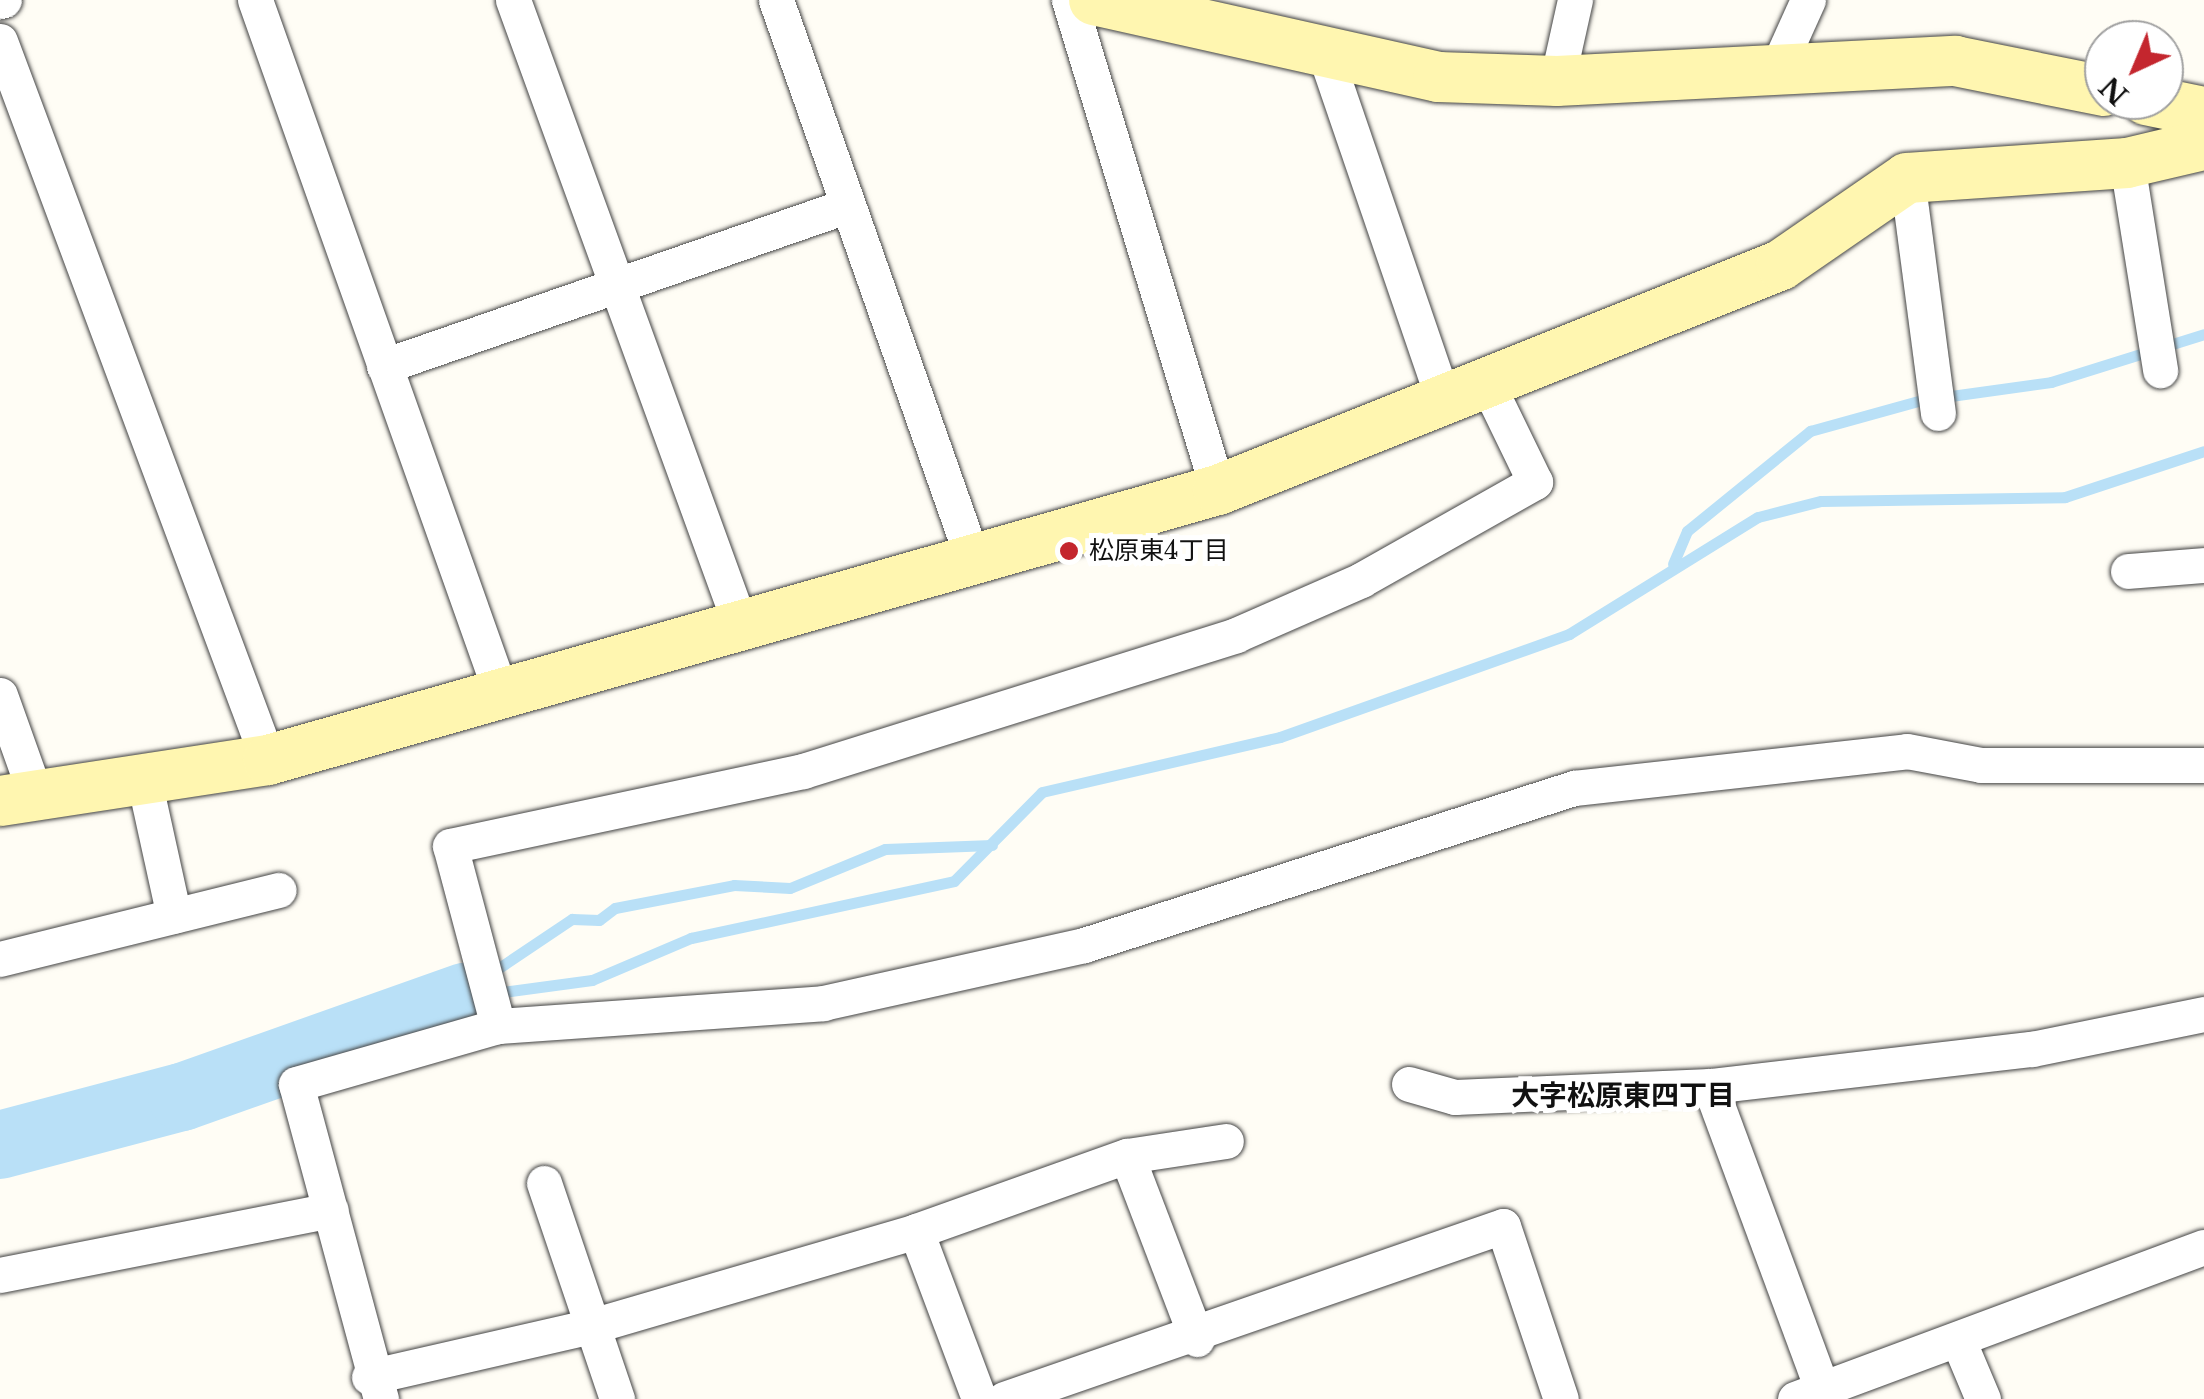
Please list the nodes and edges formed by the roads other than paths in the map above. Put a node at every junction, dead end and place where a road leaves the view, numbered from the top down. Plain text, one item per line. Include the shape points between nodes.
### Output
1 (254, 0) edge
2 (514, 0) edge
3 (776, 0) edge
4 (1575, 0) edge
5 (1808, 0) edge
6 (1099, 1) edge
7 (0, 41) edge
8 (1326, 57) junction
9 (1775, 73) junction
10 (1557, 81) junction
11 (2084, 88) edge
12 (2204, 145) edge
13 (2128, 163) junction
14 (1908, 178) junction
15 (848, 205) junction
16 (617, 286) junction
17 (384, 366) junction
18 (2160, 370) dead end
19 (1466, 393) junction
20 (1938, 413) dead end
21 (1218, 490) junction
22 (973, 560) junction
23 (2204, 564) edge
24 (2128, 571) dead end
25 (740, 624) junction
26 (501, 694) junction
27 (0, 695) edge
28 (268, 760) junction
29 (2204, 765) edge
30 (144, 780) junction
31 (18, 798) edge
32 (279, 890) dead end
33 (174, 916) junction
34 (0, 959) edge
35 (2204, 1014) edge
36 (498, 1026) junction
37 (1409, 1084) dead end
38 (1710, 1086) junction
39 (1226, 1141) dead end
40 (1127, 1156) junction
41 (544, 1183) dead end
42 (331, 1210) junction
43 (916, 1231) junction
44 (2204, 1247) edge
45 (0, 1275) edge
46 (592, 1326) junction
47 (1197, 1339) junction
48 (1959, 1342) junction
49 (375, 1388) edge
50 (1809, 1394) edge
51 (617, 1399) edge
52 (978, 1399) edge
53 (1004, 1399) edge
54 (1561, 1399) edge
55 (1983, 1399) edge

1 - 17 street
2 - 16 street
3 - 15 street
4 - 10 street
5 - 9 street
6 - 8 street
6 - 21 street
7 - 28 street
8 - 10 street via 1438,77
8 - 19 street
9 - 10 street
9 - 11 street via 1955,61
12 - 13 street
13 - 14 street
13 - 18 street
14 - 19 street via 1781,264
14 - 20 street
15 - 16 street
15 - 22 street
16 - 17 street
16 - 25 street
17 - 26 street
19 - 21 street
19 - 36 street via 1535,482 1361,580 1236,635 803,771 450,846
21 - 22 street
22 - 25 street
23 - 24 street
25 - 26 street
26 - 28 street
27 - 31 street
28 - 30 street
29 - 36 street via 1981,765 1908,751 1574,788 1084,945 952,976 823,1003
30 - 31 street
30 - 33 street
32 - 33 street
33 - 34 street
35 - 38 street via 2032,1049
36 - 42 street via 296,1084
37 - 38 street via 1454,1097
38 - 50 street
39 - 40 street
40 - 43 street
40 - 47 street
41 - 46 street
42 - 45 street
42 - 49 street
43 - 46 street
43 - 52 street
44 - 48 street
46 - 49 street
46 - 51 street
47 - 53 street
47 - 54 street via 1503,1226
48 - 50 street
48 - 55 street

